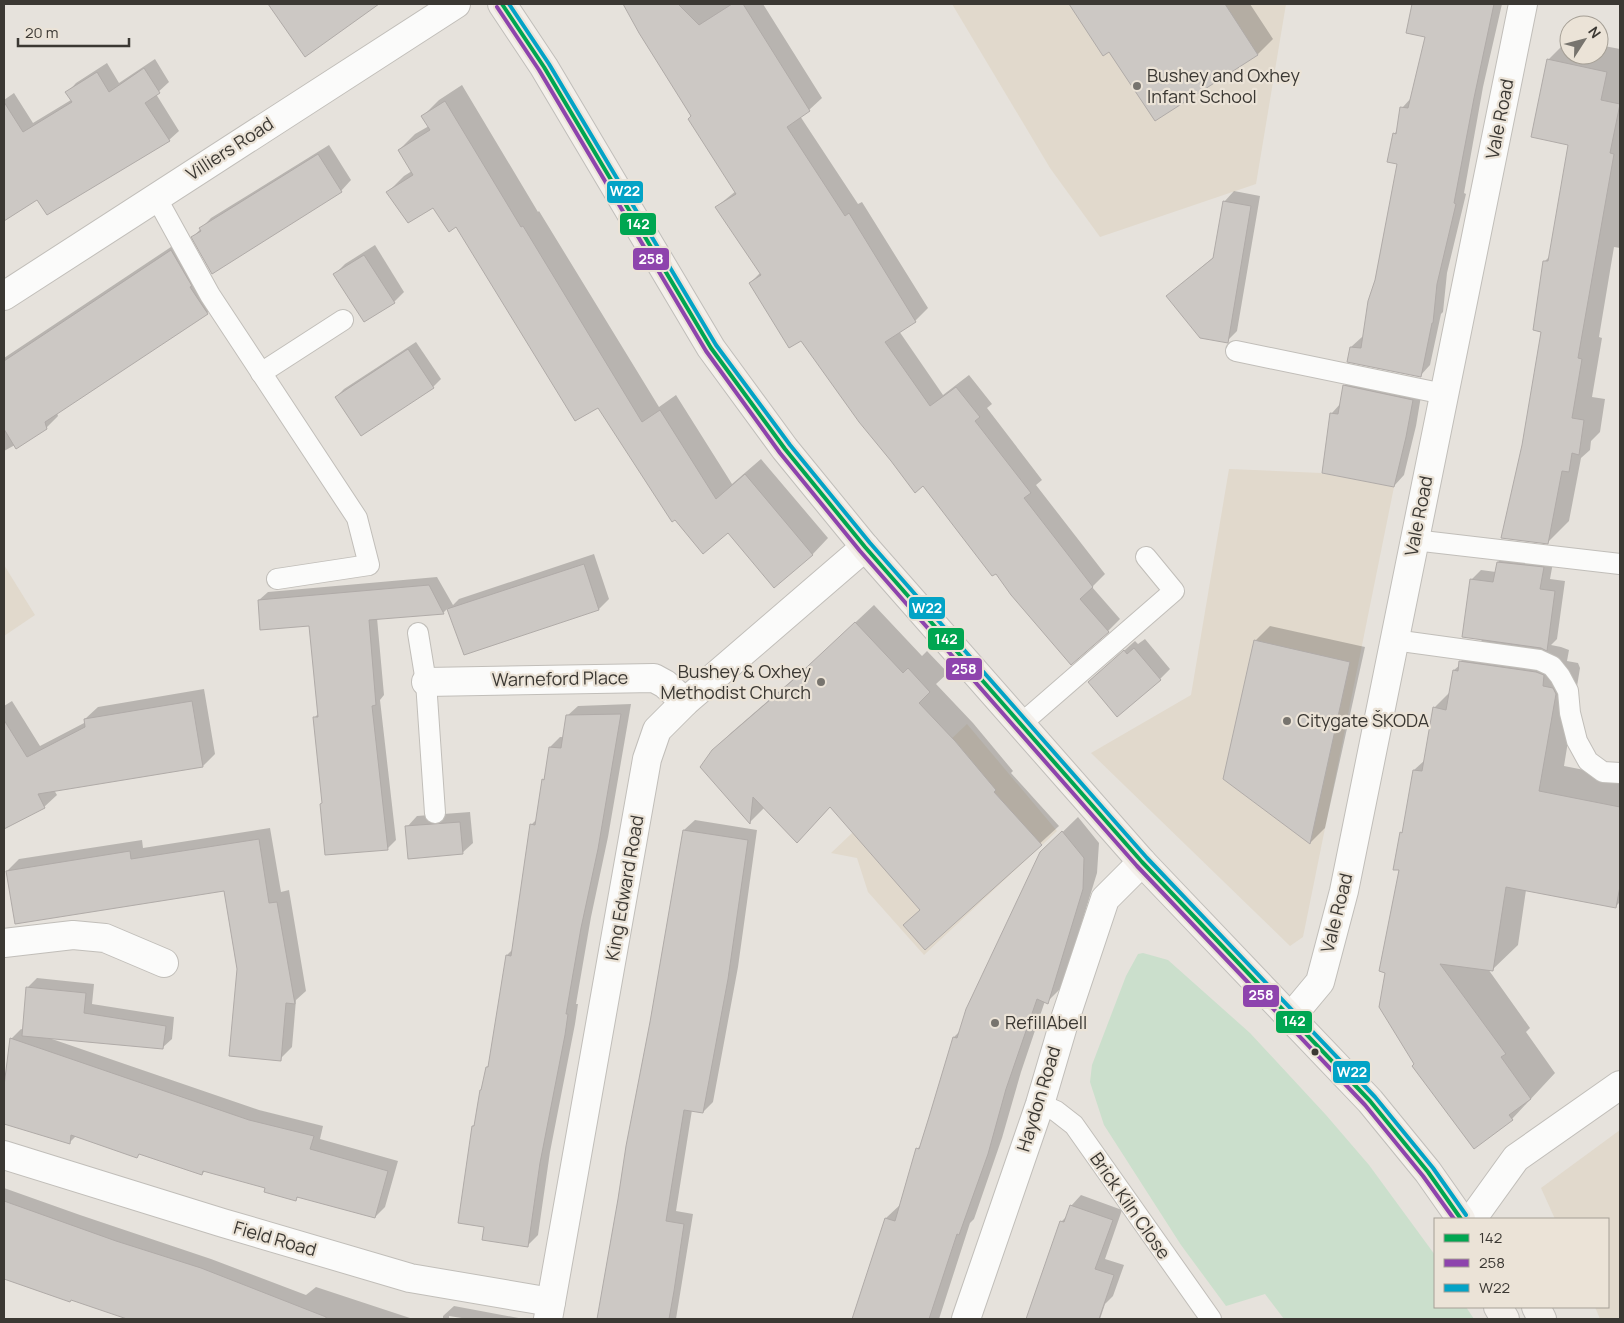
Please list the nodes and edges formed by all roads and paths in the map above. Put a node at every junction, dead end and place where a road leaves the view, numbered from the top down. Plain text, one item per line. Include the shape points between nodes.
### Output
1 (456, 4) edge
2 (502, 4) edge
3 (1523, 4) edge
4 (156, 197) junction
5 (4, 296) edge
6 (343, 320) dead end
7 (1236, 350) dead end
8 (261, 373) junction
9 (1444, 394) junction
10 (1414, 540) junction
11 (865, 547) junction
12 (1146, 557) dead end
13 (1620, 564) edge
14 (277, 580) dead end
15 (418, 633) dead end
16 (1394, 640) junction
17 (426, 682) junction
18 (686, 702) junction
19 (1021, 724) junction
20 (1620, 773) edge
21 (435, 813) dead end
22 (1142, 862) junction
23 (4, 943) edge
24 (164, 963) dead end
25 (1290, 1018) junction
26 (1620, 1085) edge
27 (1040, 1104) junction
28 (4, 1155) edge
29 (1461, 1218) edge
30 (1473, 1218) edge
31 (1499, 1308) edge
32 (550, 1311) edge
33 (966, 1319) edge
34 (1211, 1319) edge
35 (1505, 1319) edge

1 - 4 street, Villiers Road
2 - 11 main road via 544,68 711,348 785,450
3 - 9 street, Vale Road
4 - 5 street, Villiers Road
4 - 8 lane via 210,295
6 - 8 lane
7 - 9 lane
8 - 14 lane via 356,518 369,565
9 - 10 street, Vale Road
10 - 13 lane
10 - 16 street, Vale Road
11 - 18 street, King Edward Road
11 - 19 main road
12 - 19 lane via 1174,591
15 - 17 lane
16 - 20 lane via 1539,660 1552,666 1568,691 1577,742 1588,761 1603,772
16 - 25 street, Vale Road via 1344,891 1320,982
17 - 18 street, Warneford Place via 654,678
17 - 21 lane
18 - 32 street, King Edward Road via 657,730 647,759
19 - 22 main road
22 - 25 main road
22 - 27 street, Haydon Road via 1105,899
23 - 24 street via 73,934 105,938
25 - 29 main road via 1370,1101
26 - 30 street via 1516,1158
27 - 33 street, Haydon Road
27 - 34 lane, Brick Kiln Close via 1074,1125
28 - 32 street, Field Road via 410,1278
31 - 35 main road

